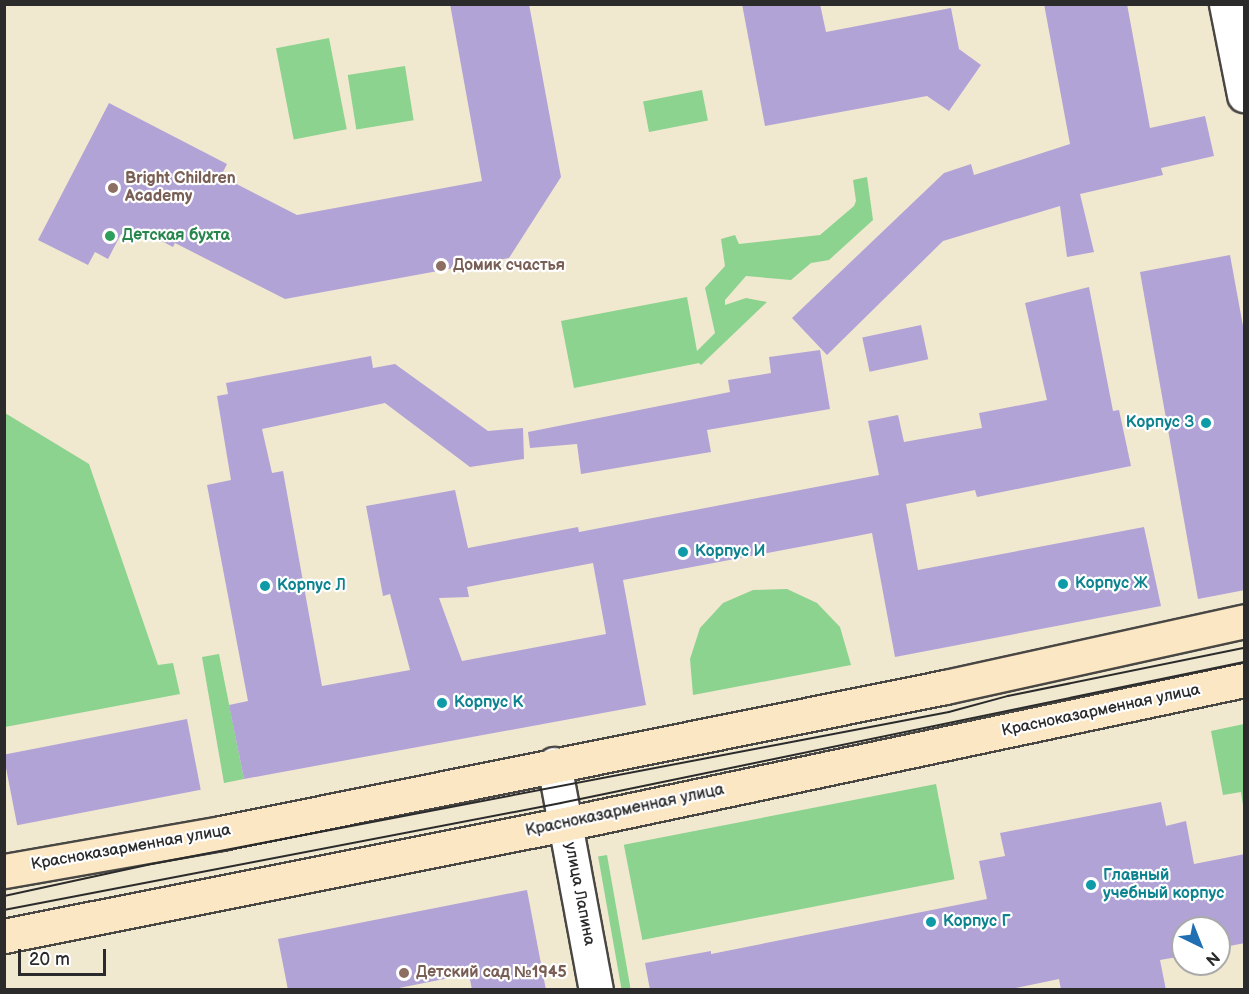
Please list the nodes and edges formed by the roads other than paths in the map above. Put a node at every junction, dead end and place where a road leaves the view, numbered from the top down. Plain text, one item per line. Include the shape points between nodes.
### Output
1 (1226, 4) edge
2 (1245, 95) edge
3 (1245, 621) edge
4 (1245, 680) edge
5 (554, 764) junction
6 (565, 824) junction
7 (4, 871) edge
8 (4, 936) edge
9 (596, 990) edge

1 - 2 street
3 - 5 main road, Красноказарменная улица via 945,687
4 - 6 main road, Красноказарменная улица
5 - 6 street, улица Лапина
5 - 7 main road, Красноказарменная улица via 221,833
6 - 8 main road, Красноказарменная улица
6 - 9 street, улица Лапина

